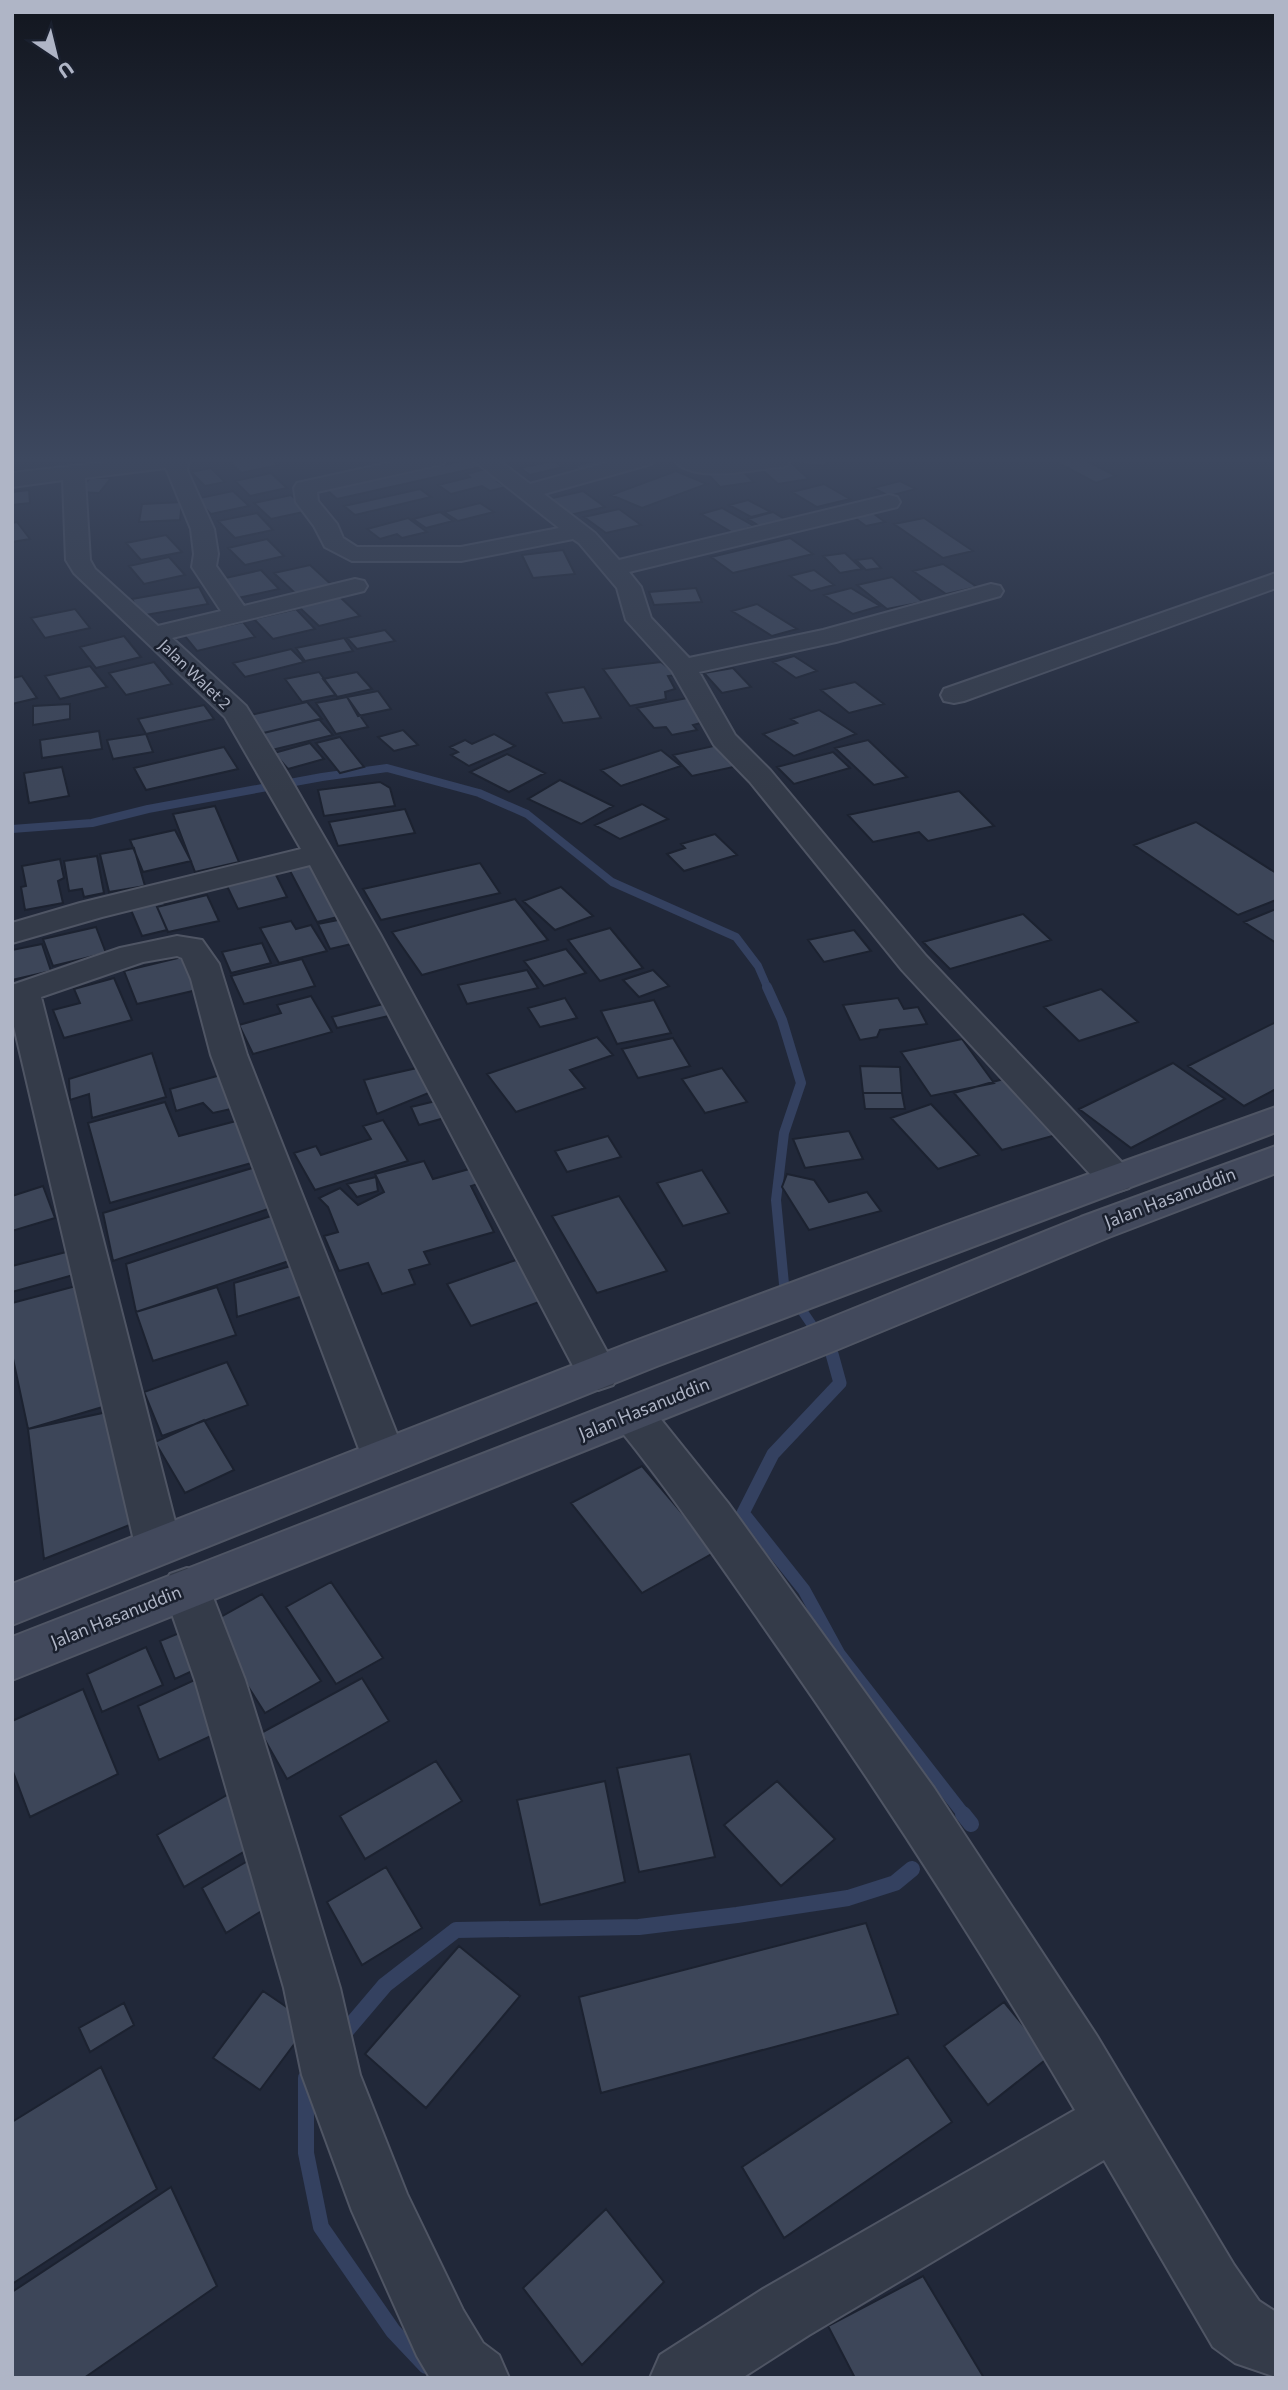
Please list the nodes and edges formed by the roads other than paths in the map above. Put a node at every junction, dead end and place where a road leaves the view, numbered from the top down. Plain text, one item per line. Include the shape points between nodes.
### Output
1 (84, 571) edge
2 (207, 571) edge
3 (613, 571) edge
4 (1276, 580) edge
5 (355, 586) dead end
6 (991, 591) dead end
7 (236, 615) junction
8 (154, 635) junction
9 (683, 667) junction
10 (954, 695) dead end
11 (317, 853) junction
12 (12, 933) edge
13 (18, 994) edge
14 (1276, 1119) edge
15 (1276, 1159) edge
16 (1116, 1179) junction
17 (598, 1374) junction
18 (632, 1414) junction
19 (384, 1457) junction
20 (158, 1545) junction
21 (187, 1588) junction
22 (12, 1605) edge
23 (12, 1659) edge
24 (1115, 2120) junction
25 (1276, 2346) edge
26 (476, 2378) edge
27 (683, 2378) edge

1 - 8 street, Jalan Walet 2
2 - 7 street
3 - 9 street via 629,587 639,621
4 - 10 street
5 - 7 street
6 - 9 street via 827,637
7 - 8 street
8 - 11 street, Jalan Walet 2 via 236,712
9 - 16 street via 724,739 760,776 914,963
11 - 12 street
11 - 17 street, Jalan Walet 2
13 - 19 street via 161,947 188,946 196,951 228,1052
13 - 20 street
14 - 16 street, Jalan Hasanuddin
15 - 18 street, Jalan Hasanuddin
16 - 17 street, Jalan Hasanuddin
17 - 19 street, Jalan Hasanuddin
18 - 21 street, Jalan Hasanuddin
18 - 24 street via 692,1487 876,1745
19 - 20 street, Jalan Hasanuddin
20 - 22 street, Jalan Hasanuddin
21 - 23 street, Jalan Hasanuddin
21 - 26 street via 220,1680 312,1988 331,2075 383,2211 440,2333 460,2367
24 - 25 street via 1237,2324 1258,2340
24 - 27 street via 786,2312

